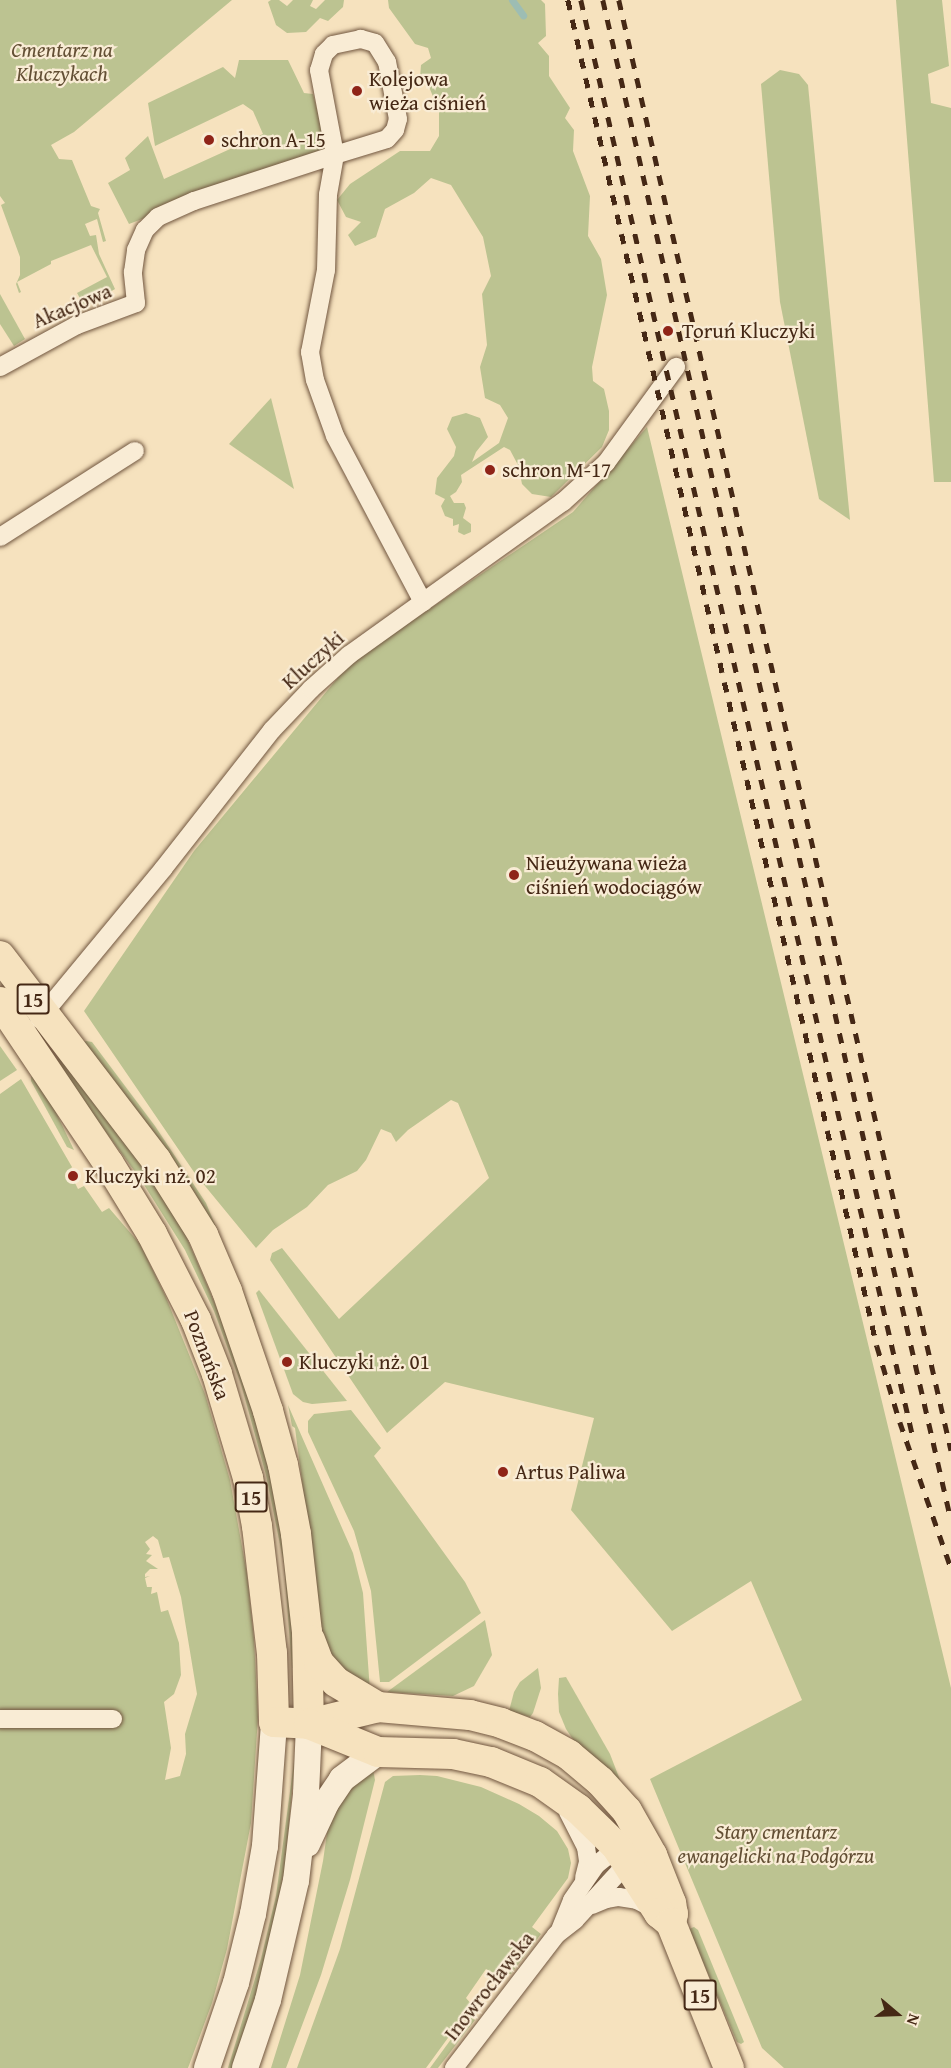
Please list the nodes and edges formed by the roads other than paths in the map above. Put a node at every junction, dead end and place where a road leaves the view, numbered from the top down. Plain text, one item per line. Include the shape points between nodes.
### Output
1 (335, 155) junction
2 (0, 367) edge
3 (676, 367) dead end
4 (135, 451) dead end
5 (0, 537) edge
6 (423, 602) junction
7 (0, 956) edge
8 (0, 1002) edge
9 (45, 1013) junction
10 (23, 1034) junction
11 (307, 1632) junction
12 (378, 1707) junction
13 (0, 1719) edge
14 (113, 1719) dead end
15 (274, 1722) junction
16 (309, 1724) junction
17 (378, 1752) junction
18 (557, 1792) junction
19 (635, 1849) junction
20 (296, 1881) junction
21 (581, 1886) junction
22 (583, 1911) junction
23 (665, 1918) junction
24 (559, 1931) junction
25 (207, 2068) edge
26 (245, 2068) edge
27 (454, 2068) edge
28 (729, 2068) edge

1 - 1 street, Akacjowa via 319,70 324,54 340,42 368,40 384,54 397,125 387,139
1 - 2 street, Akacjowa via 194,201 158,217 145,230 136,250 136,303 77,325
1 - 6 street via 328,194 326,270 310,352 315,380 335,436
3 - 6 street, Kluczyki via 606,463 563,502
4 - 5 street
6 - 9 street, Kluczyki via 349,655 284,717
7 - 9 main road, Poznańska / 15
8 - 10 main road, Poznańska / 15
9 - 10 street, Kluczyki
9 - 11 main road, Poznańska / 15 via 156,1160 204,1235 246,1344 283,1465 296,1534
10 - 15 main road, Poznańska / 15 via 152,1234 196,1320 216,1374 248,1479 257,1526 272,1653
11 - 12 main road, Poznańska / 15 via 319,1663 336,1682
11 - 16 main road, Poznańska / 15
12 - 16 main road, Poznańska / 15
12 - 19 main road, Poznańska / 15 via 470,1715 535,1736 569,1755 627,1811
13 - 14 street
15 - 16 main road, Poznańska / 15
15 - 25 main road via 269,1805 255,1903 236,1983
16 - 17 main road, Poznańska / 15
16 - 20 main road
17 - 18 main road, Poznańska / 15 via 477,1758 514,1770
17 - 20 main road via 342,1779 326,1803
18 - 19 main road, Poznańska / 15
18 - 21 street via 586,1847 587,1868
19 - 21 street via 607,1856
19 - 22 street
19 - 23 main road, Poznańska / 15 via 671,1903 673,1914
20 - 26 main road via 268,2000
21 - 24 street
22 - 23 street via 615,1897 637,1900
22 - 24 street
23 - 28 main road, Poznańska / 15
24 - 27 street, Inowrocławska

